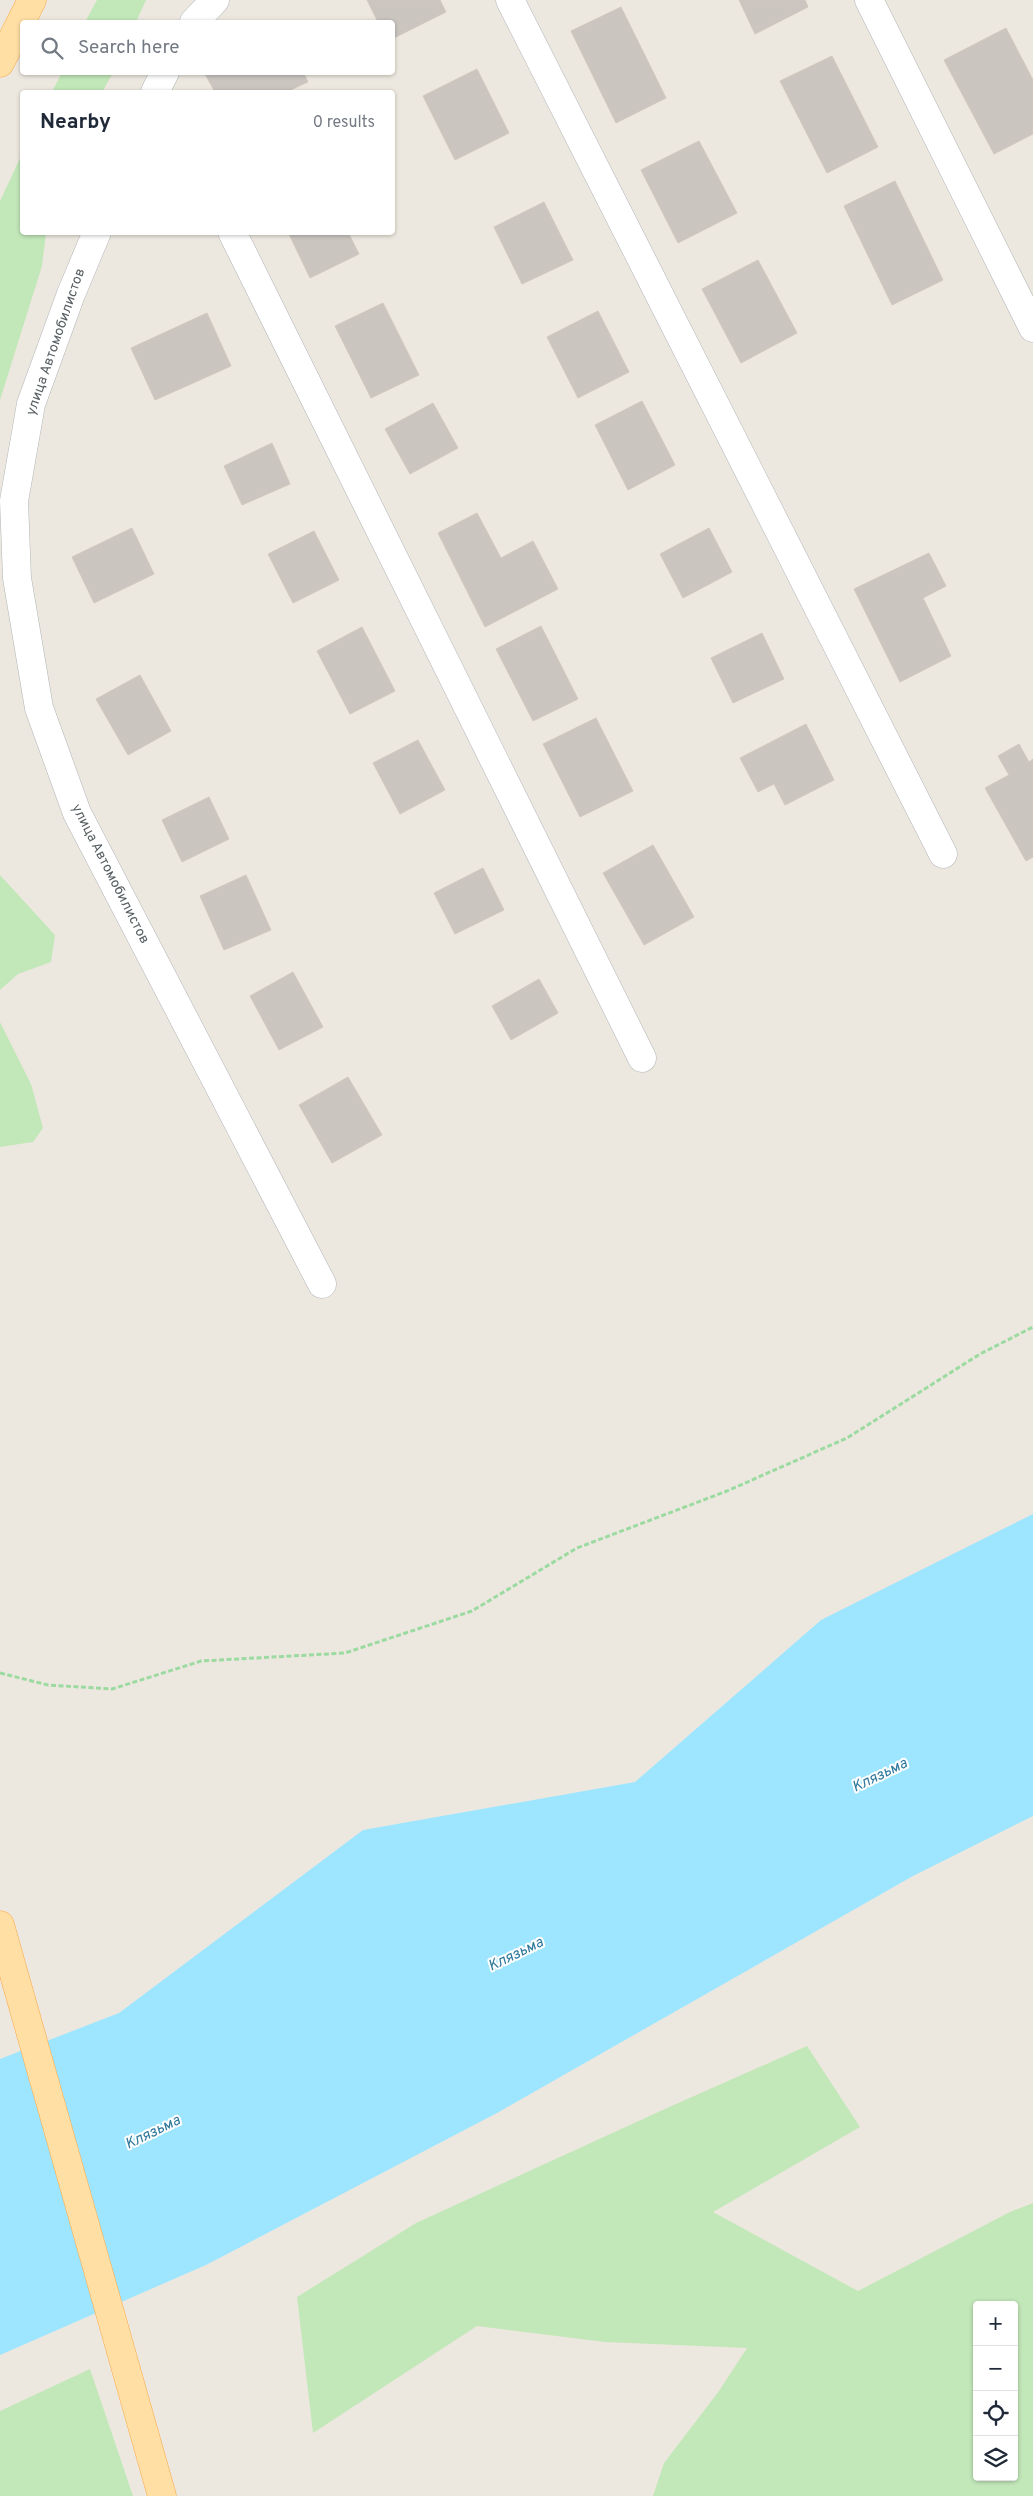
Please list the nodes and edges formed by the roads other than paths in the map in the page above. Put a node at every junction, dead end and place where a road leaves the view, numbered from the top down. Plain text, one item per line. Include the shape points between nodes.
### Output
1 (32, 0) edge
2 (215, 0) edge
3 (510, 0) edge
4 (869, 0) edge
5 (22, 20) edge
6 (196, 20) edge
7 (20, 24) edge
8 (0, 63) edge
9 (96, 235) edge
10 (233, 235) edge
11 (1033, 328) edge
12 (943, 854) dead end
13 (642, 1058) dead end
14 (322, 1284) dead end
15 (0, 1925) edge
16 (162, 2496) edge

1 - 5 main road
2 - 6 street
3 - 12 street
4 - 11 street
7 - 8 main road
9 - 14 street, улица Автомобилистов via 31,404 14,501 16,578 39,708 77,813
10 - 13 street
15 - 16 main road

